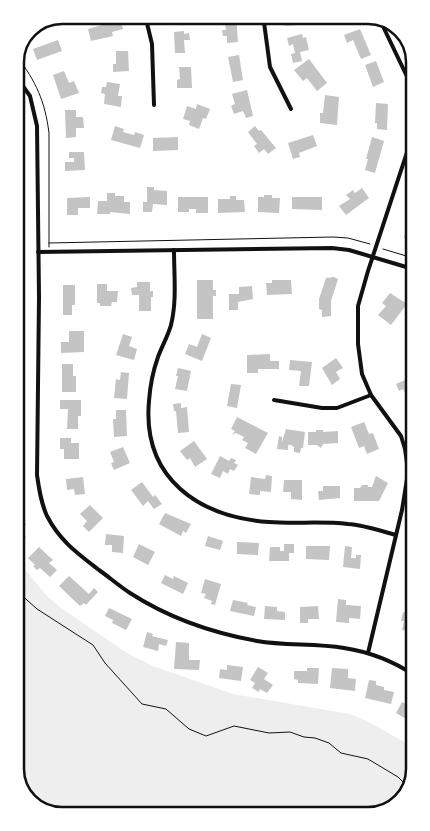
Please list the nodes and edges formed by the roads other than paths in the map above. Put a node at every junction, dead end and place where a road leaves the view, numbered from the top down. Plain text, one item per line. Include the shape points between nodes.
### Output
1 (147, 24) edge
2 (263, 24) edge
3 (384, 28) edge
4 (406, 74) edge
5 (24, 88) edge
6 (154, 105) dead end
7 (291, 109) dead end
8 (406, 155) edge
9 (174, 250) junction
10 (38, 252) junction
11 (373, 257) junction
12 (406, 267) edge
13 (371, 395) junction
14 (274, 400) dead end
15 (406, 464) edge
16 (406, 484) edge
17 (396, 535) junction
18 (368, 653) junction
19 (406, 670) edge

1 - 6 street via 152,44
2 - 7 street via 270,68
3 - 4 street
5 - 10 street via 30,96 38,126
8 - 11 street
9 - 10 street
9 - 11 street via 325,248
9 - 17 street via 174,310 149,401 148,427 152,448 161,468 188,496 230,516 268,522 350,524
10 - 18 street via 37,475 47,515 68,546 129,592 154,607 203,627 257,641 343,647
11 - 12 street
11 - 13 street via 358,306 362,374
13 - 14 street via 337,408
13 - 15 street via 401,436
16 - 17 street
17 - 18 street
18 - 19 street

